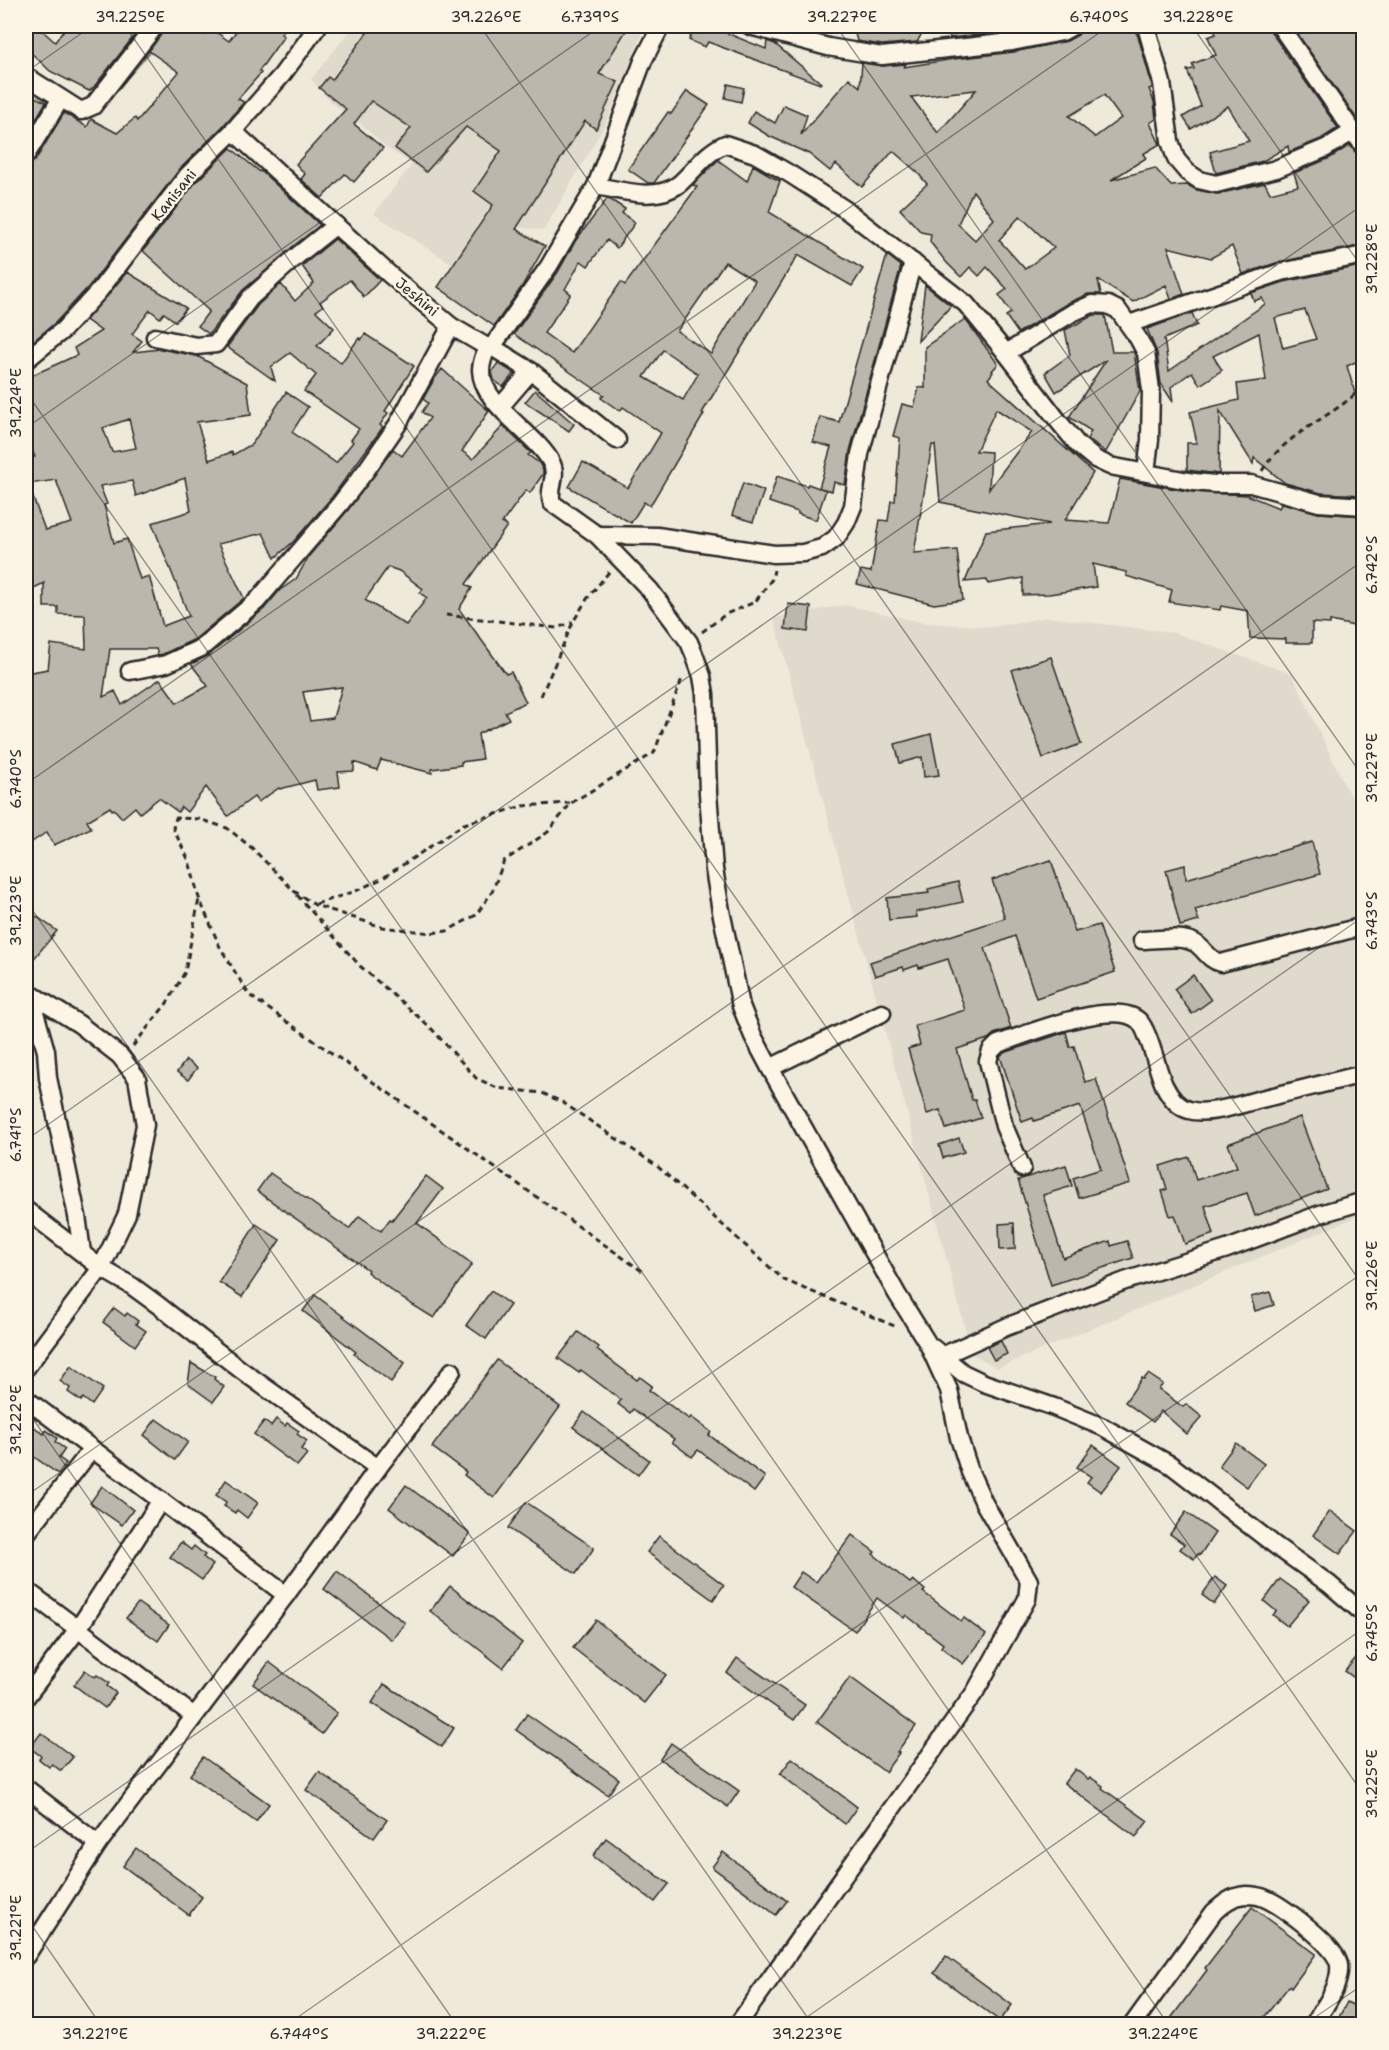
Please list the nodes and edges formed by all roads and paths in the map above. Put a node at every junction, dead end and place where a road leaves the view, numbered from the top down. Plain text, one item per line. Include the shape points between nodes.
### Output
1 (155, 26) edge
2 (318, 26) edge
3 (661, 26) edge
4 (750, 26) edge
5 (1073, 26) edge
6 (1146, 26) edge
7 (1280, 26) edge
8 (26, 76) edge
9 (60, 100) junction
10 (233, 131) junction
11 (1352, 132) junction
12 (1364, 147) edge
13 (26, 155) edge
14 (596, 186) junction
15 (336, 225) junction
16 (1364, 255) edge
17 (913, 262) junction
18 (1129, 324) junction
19 (451, 326) junction
20 (155, 337) dead end
21 (489, 347) junction
22 (1006, 353) junction
23 (26, 360) edge
24 (531, 371) junction
25 (1364, 380) edge
26 (500, 406) junction
27 (617, 440) dead end
28 (1146, 471) junction
29 (1251, 484) junction
30 (1364, 506) edge
31 (597, 535) junction
32 (774, 554) junction
33 (620, 559) junction
34 (446, 615) dead end
35 (573, 622) junction
36 (692, 648) junction
37 (130, 671) dead end
38 (541, 696) dead end
39 (571, 803) junction
40 (294, 891) junction
41 (199, 898) junction
42 (315, 905) junction
43 (1364, 926) edge
44 (1142, 940) dead end
45 (28, 993) edge
46 (882, 1013) dead end
47 (120, 1056) junction
48 (770, 1068) junction
49 (1364, 1074) edge
50 (1022, 1168) dead end
51 (1364, 1201) edge
52 (26, 1210) edge
53 (82, 1252) junction
54 (101, 1268) junction
55 (642, 1271) dead end
56 (902, 1330) dead end
57 (928, 1344) junction
58 (942, 1356) junction
59 (26, 1368) edge
60 (452, 1371) dead end
61 (26, 1399) edge
62 (92, 1449) junction
63 (378, 1468) junction
64 (161, 1500) junction
65 (26, 1534) edge
66 (26, 1590) edge
67 (286, 1595) junction
68 (1364, 1614) edge
69 (78, 1629) junction
70 (26, 1697) edge
71 (194, 1716) junction
72 (26, 1788) edge
73 (98, 1844) junction
74 (26, 1956) edge
75 (738, 2025) edge
76 (1133, 2025) edge
77 (1314, 2025) edge

1 - 9 street via 93,106 81,111
2 - 10 street, Kanisani
3 - 14 street via 643,61
4 - 5 street via 828,47 882,56 1012,42 1062,32
6 - 11 street via 1162,83 1176,159 1198,180 1216,184 1276,169 1326,148
7 - 11 street
8 - 9 street
9 - 13 street
10 - 15 street, Jeshini
10 - 23 street, Kanisani via 187,176 99,291 63,330
11 - 12 street
14 - 17 street via 639,194 665,191 678,184 713,150 725,144 734,145 756,154 846,210
14 - 21 street via 549,266
15 - 19 street, Jeshini
15 - 20 street via 250,298 216,344 196,346
16 - 18 street via 1281,272
17 - 22 street via 966,304
17 - 32 street via 860,454 846,523 836,538 822,548
18 - 22 street via 1118,310 1092,304
18 - 28 street via 1146,353 1151,390
19 - 21 street, Jeshini
19 - 37 street via 398,424 367,469 257,601 201,648 166,664
21 - 24 street, Jeshini
21 - 26 street via 481,371
22 - 28 street via 1078,445 1110,466
24 - 26 street
24 - 27 street, Jeshini
25 - 29 path via 1343,404 1273,455
26 - 31 street via 551,461 552,503
28 - 29 street via 1215,484
29 - 30 street via 1319,503
31 - 32 street via 657,536
31 - 33 street
32 - 36 path via 771,579 755,602 726,614
33 - 35 path via 587,598
33 - 36 street via 650,590
34 - 35 path via 557,627
35 - 38 path
36 - 39 path via 654,753
36 - 48 street via 705,694 708,793 721,912 741,1006
39 - 42 path via 522,806 464,824 383,878
39 - 42 path via 548,832 504,861 492,892 476,915 447,931 382,927
40 - 41 path via 227,828 200,819 176,818 173,828 189,861
40 - 42 path
40 - 56 path via 360,966 430,1027 476,1078 497,1088 542,1093 562,1102 657,1166 784,1280
41 - 47 path via 185,972 167,1003 132,1047
41 - 55 path via 220,947 249,995
43 - 44 street via 1221,963 1188,940
45 - 47 street via 79,1024
45 - 53 street via 46,1051
46 - 48 street
47 - 54 street via 137,1078 145,1125 128,1214
48 - 57 street
49 - 50 street via 1230,1107 1189,1110 1168,1093 1146,1031 1138,1020 1105,1013 1075,1019 998,1044 991,1051 988,1060 1004,1126
51 - 58 street via 1125,1281
52 - 53 street
53 - 54 street
54 - 59 street
54 - 63 street via 132,1286
57 - 58 street
57 - 75 street via 950,1390 970,1472 1029,1581 1027,1599 975,1692
58 - 68 street via 984,1383 1103,1427 1171,1465
60 - 63 street
61 - 62 street
62 - 64 street
62 - 65 street
63 - 67 street
64 - 67 street
64 - 69 street
66 - 69 street
67 - 71 street
69 - 70 street
69 - 71 street
71 - 73 street
72 - 73 street
73 - 74 street
76 - 77 street via 1214,1912 1226,1900 1248,1895 1279,1906 1332,1950 1339,1964 1335,1989

